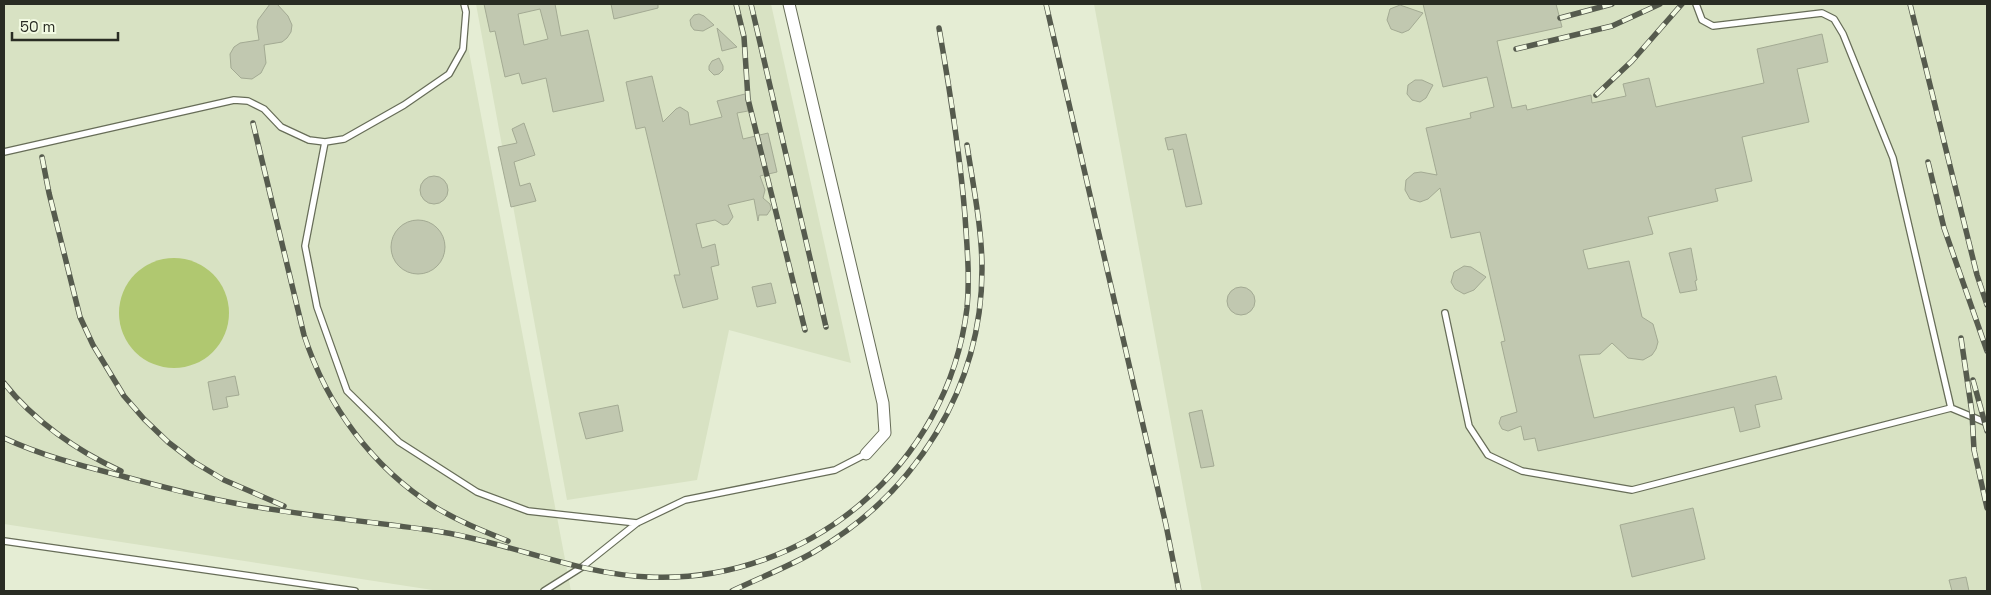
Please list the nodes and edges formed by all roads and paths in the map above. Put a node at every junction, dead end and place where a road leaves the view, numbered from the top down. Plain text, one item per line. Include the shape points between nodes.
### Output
1 (464, 4) edge
2 (789, 4) edge
3 (1696, 4) edge
4 (325, 142) junction
5 (4, 152) edge
6 (1445, 313) dead end
7 (1951, 408) junction
8 (1987, 423) edge
9 (866, 454) joint
10 (637, 523) junction
11 (4, 541) edge
12 (354, 591) edge
13 (544, 591) edge

1 - 4 lane via 463,49 449,74 404,105 344,139
2 - 9 street via 883,403 885,433
3 - 7 lane via 1702,20 1713,26 1822,13 1834,19 1893,158
4 - 5 lane via 309,140 281,128 264,109 248,101 234,100
4 - 10 lane via 305,246 317,307 347,391 399,442 477,492 528,511
6 - 7 lane via 1470,426 1488,455 1522,471 1632,490
7 - 8 lane
9 - 10 lane via 835,470 685,500
10 - 13 lane via 582,567
11 - 12 lane

